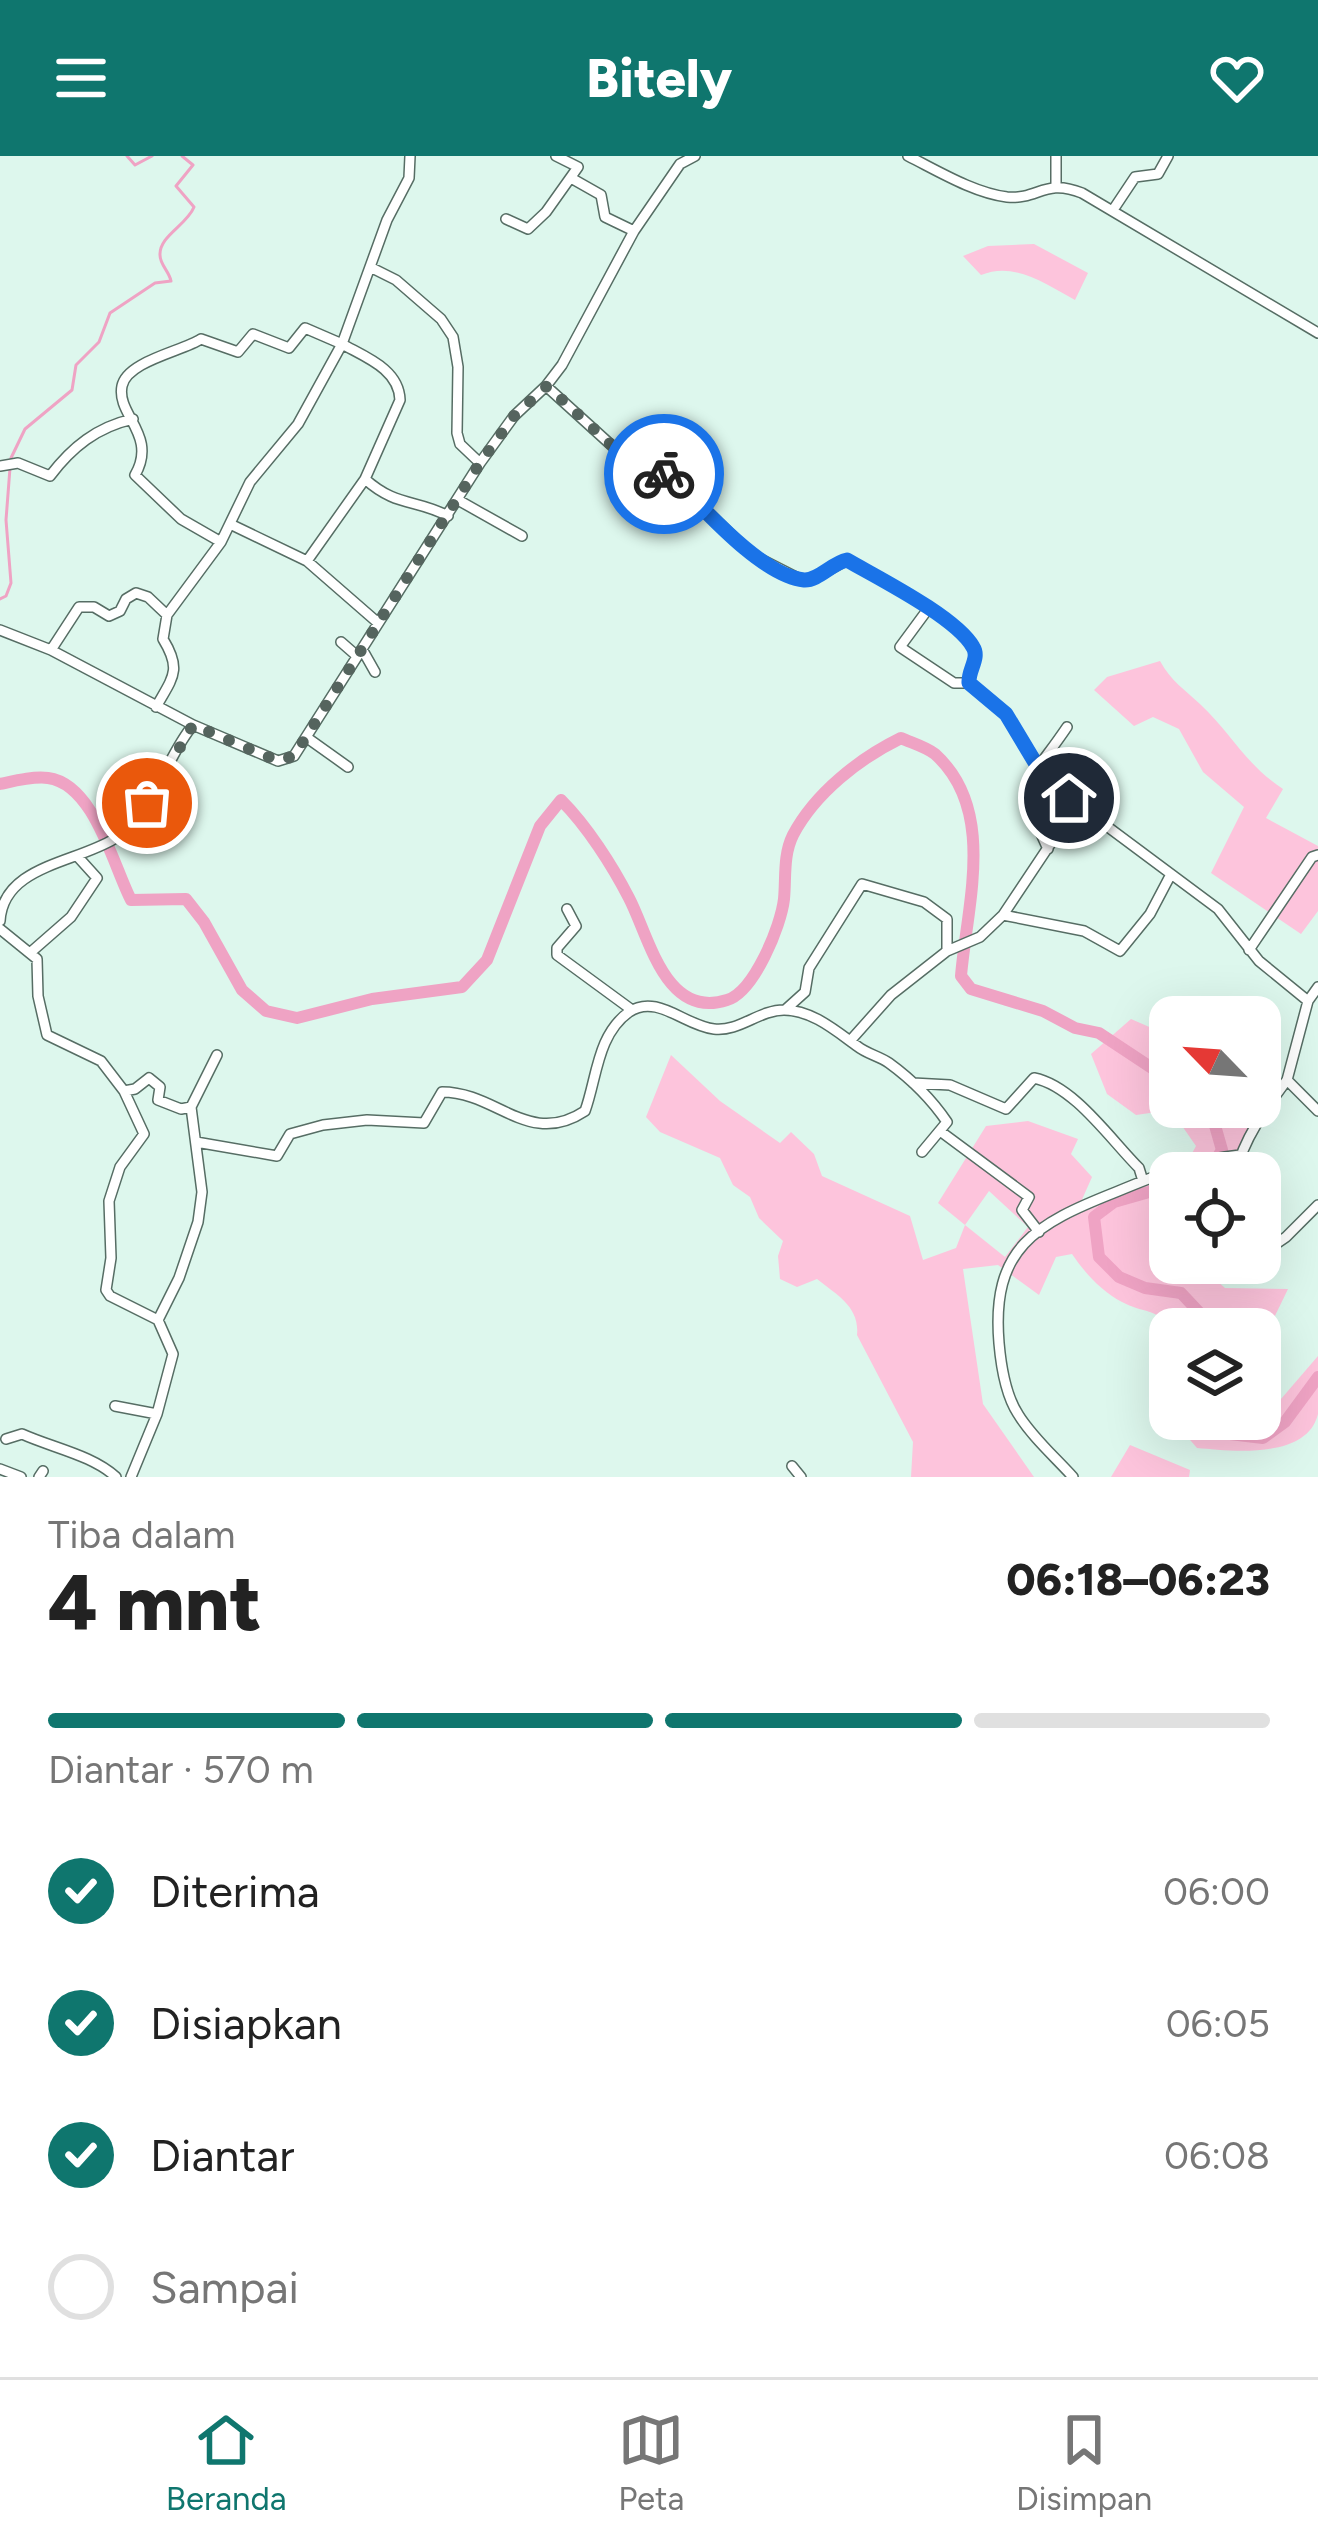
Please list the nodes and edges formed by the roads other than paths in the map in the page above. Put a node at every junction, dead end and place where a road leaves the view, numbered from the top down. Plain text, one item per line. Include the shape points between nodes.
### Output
1 (556, 156) edge
2 (695, 156) edge
3 (908, 156) edge
4 (1056, 156) edge
5 (1168, 156) edge
6 (408, 157) edge
7 (571, 178) junction
8 (1056, 184) junction
9 (1113, 210) junction
10 (506, 219) dead end
11 (634, 231) junction
12 (373, 268) junction
13 (1318, 333) edge
14 (341, 344) junction
15 (547, 386) junction
16 (133, 418) junction
17 (480, 463) junction
18 (3, 467) edge
19 (365, 479) junction
20 (458, 500) junction
21 (448, 516) junction
22 (230, 524) junction
23 (522, 536) dead end
24 (221, 542) junction
25 (307, 561) junction
26 (928, 609) junction
27 (167, 615) junction
28 (377, 622) junction
29 (0, 630) edge
30 (341, 642) dead end
31 (51, 650) junction
32 (359, 652) junction
33 (375, 672) dead end
34 (969, 683) junction
35 (156, 707) junction
36 (193, 725) junction
37 (1067, 727) dead end
38 (306, 737) junction
39 (348, 766) dead end
40 (1039, 769) junction
41 (1077, 804) junction
42 (1048, 850) junction
43 (1318, 855) edge
44 (78, 857) junction
45 (1171, 876) junction
46 (566, 909) dead end
47 (1003, 915) junction
48 (0, 925) edge
49 (1249, 950) junction
50 (947, 951) dead end
51 (32, 952) junction
52 (1318, 987) edge
53 (1308, 1001) junction
54 (632, 1010) junction
55 (785, 1010) junction
56 (850, 1041) junction
57 (218, 1055) dead end
58 (1287, 1080) junction
59 (913, 1083) junction
60 (124, 1091) junction
61 (1318, 1093) edge
62 (191, 1107) junction
63 (1313, 1107) edge
64 (940, 1131) junction
65 (196, 1142) junction
66 (922, 1152) dead end
67 (1242, 1152) edge
68 (1149, 1179) edge
69 (1143, 1181) junction
70 (1318, 1205) edge
71 (1039, 1232) junction
72 (1281, 1240) edge
73 (158, 1320) junction
74 (115, 1406) dead end
75 (157, 1414) junction
76 (6, 1438) dead end
77 (792, 1466) dead end
78 (0, 1469) edge
79 (18, 1476) edge
80 (116, 1477) edge
81 (130, 1477) edge
82 (801, 1477) edge
83 (1073, 1477) edge

1 - 7 street via 578,167
2 - 11 street via 680,164
3 - 8 street via 1011,197
4 - 8 street
5 - 9 street via 1158,174 1135,177
6 - 12 street via 409,178
7 - 10 street via 531,228
7 - 11 street via 601,195 605,217
8 - 9 street
9 - 13 street
11 - 15 street
12 - 14 street
12 - 17 street via 453,337 457,433
14 - 16 street via 305,328 289,348 253,334 238,352 201,339 158,355 124,380
14 - 19 street via 400,388
14 - 22 street
15 - 17 street
15 - 26 street via 631,463 674,479 751,554 811,580 847,560
16 - 18 street via 106,424 50,476 18,463
16 - 24 street via 142,444 135,475 181,519
17 - 20 street
19 - 21 street via 404,505
19 - 25 street
20 - 21 street
20 - 23 street
21 - 28 street
22 - 24 street
22 - 25 street
24 - 27 street
25 - 28 street
26 - 34 street via 974,648
26 - 34 street via 900,647 954,683
27 - 31 street via 136,593 109,616 79,607
27 - 35 street via 163,639 174,675
28 - 32 street
29 - 31 street
30 - 32 street
31 - 35 street
32 - 33 street
32 - 38 street
34 - 40 street via 1006,714
35 - 36 street
36 - 38 street via 278,761 294,756
36 - 44 street via 140,815
37 - 40 street
38 - 39 street
40 - 41 street
40 - 42 street via 1025,800
41 - 42 street
41 - 45 street
42 - 47 street
43 - 49 street
44 - 48 street via 13,888
44 - 51 street via 98,878
45 - 47 street via 1120,951 1084,931
45 - 49 street via 1218,909
46 - 54 street via 576,926 557,955
47 - 50 street via 980,937
48 - 51 street
49 - 53 street
51 - 60 street via 47,1035 101,1061
52 - 53 street
53 - 58 street
54 - 55 street via 651,1004 723,1030
54 - 65 street via 605,1041 585,1111 556,1124 442,1092 424,1123 322,1125 290,1134 277,1156
55 - 56 street
55 - 56 street via 805,992 809,968 862,884 924,902 947,919 946,951
56 - 59 street
57 - 62 street
58 - 63 street
58 - 67 street
59 - 64 street via 947,1122
59 - 69 street via 950,1085 1006,1109 1034,1078 1047,1081 1073,1096
60 - 62 street via 149,1078 160,1087 158,1100
60 - 73 street via 144,1134 109,1201 106,1290
61 - 63 street
62 - 65 street
64 - 66 street
64 - 71 street via 1029,1197 1022,1210
65 - 73 street via 198,1222
68 - 69 street
69 - 71 street
70 - 72 street
71 - 83 street via 1001,1277 1000,1355 1016,1412
73 - 75 street via 173,1354
74 - 75 street
75 - 81 street
76 - 80 street via 22,1434 96,1461
77 - 82 street
78 - 79 street

